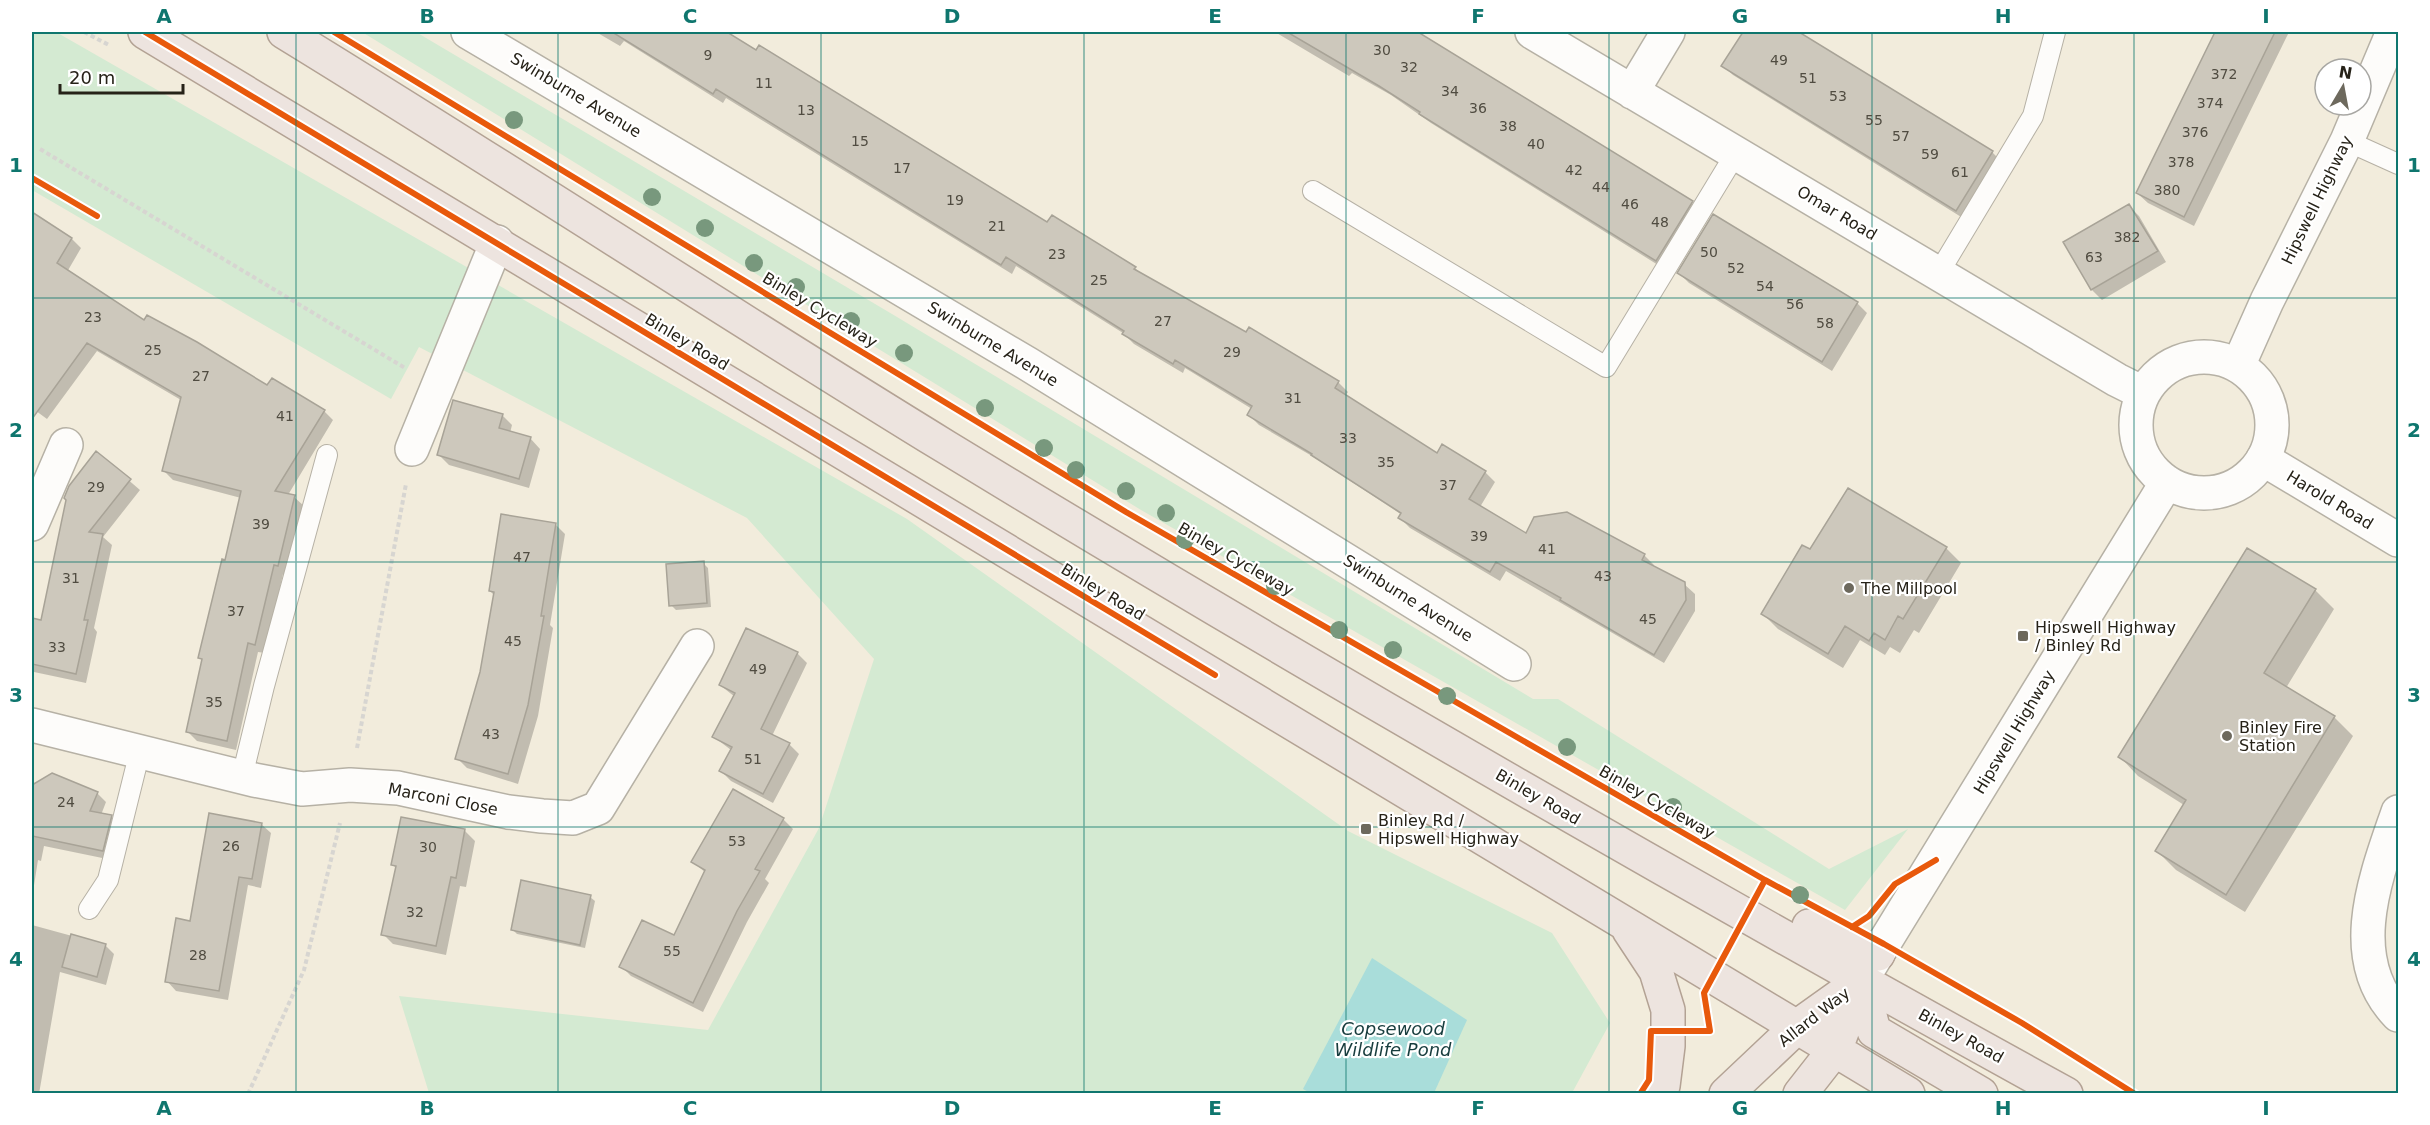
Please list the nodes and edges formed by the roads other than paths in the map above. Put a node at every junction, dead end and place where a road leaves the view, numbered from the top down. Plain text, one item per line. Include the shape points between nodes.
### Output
1 (145, 32) edge
2 (284, 32) edge
3 (468, 32) edge
4 (1532, 32) edge
5 (1668, 32) edge
6 (2055, 32) edge
7 (2393, 32) edge
8 (1632, 92) junction
9 (2347, 141) junction
10 (1736, 153) junction
11 (2398, 164) edge
12 (1313, 191) dead end
13 (497, 242) junction
14 (1938, 274) junction
15 (2238, 366) junction
16 (2143, 393) junction
17 (66, 445) dead end
18 (412, 450) road end
19 (327, 455) dead end
20 (2263, 459) junction
21 (2167, 482) junction
22 (32, 524) edge
23 (2398, 540) edge
24 (697, 646) dead end
25 (1514, 664) dead end
26 (32, 725) edge
27 (140, 751) junction
28 (1464, 754) junction
29 (242, 777) junction
30 (2398, 813) edge
31 (89, 909) dead end
32 (1622, 921) junction
33 (1878, 954) junction
34 (1861, 981) junction
35 (2398, 1015) edge
36 (1798, 1026) junction
37 (1836, 1048) junction
38 (1658, 1094) edge
39 (1726, 1094) edge
40 (1800, 1094) edge
41 (1908, 1094) edge
42 (1981, 1094) edge
43 (2066, 1094) edge

1 - 13 main road, Binley Road
2 - 28 main road, Binley Road via 944,445
3 - 25 street, Swinburne Avenue via 1028,364
4 - 8 street, Omar Road
5 - 8 street
6 - 14 lane via 2033,116
7 - 9 street, Hipswell Highway
8 - 10 street, Omar Road
9 - 11 lane
9 - 15 street, Hipswell Highway
10 - 12 lane via 1606,367
10 - 14 street, Omar Road
13 - 18 street
13 - 32 main road, Binley Road
14 - 16 street, Omar Road
15 - 16 street via 2209,357 2187,359 2158,374
15 - 20 street via 2260,386 2270,410 2272,432
16 - 21 street via 2136,424 2138,442 2143,457
17 - 22 street
19 - 29 lane
20 - 21 street via 2243,481 2218,492 2186,491
20 - 23 street, Harold Road
21 - 33 street, Hipswell Highway
24 - 29 street, Marconi Close via 598,808 573,818 508,812 398,788 350,785 302,789
26 - 27 street, Marconi Close
27 - 29 street, Marconi Close
27 - 31 lane via 108,880
28 - 33 main road via 1566,792 1843,946
28 - 34 main road, Binley Road
30 - 35 street via 2371,899 2367,929 2370,961 2379,988
32 - 36 main road, Binley Road
32 - 38 main road via 1656,971 1668,1010 1668,1046 1663,1086
33 - 34 street, Hipswell Highway
34 - 36 main road, Allard Way
34 - 37 main road, Allard Way
34 - 42 main road via 1874,1031
34 - 43 main road, Binley Road
36 - 37 main road, Binley Road
36 - 39 main road, Allard Way
37 - 40 main road, Allard Way
37 - 41 main road, Binley Road

